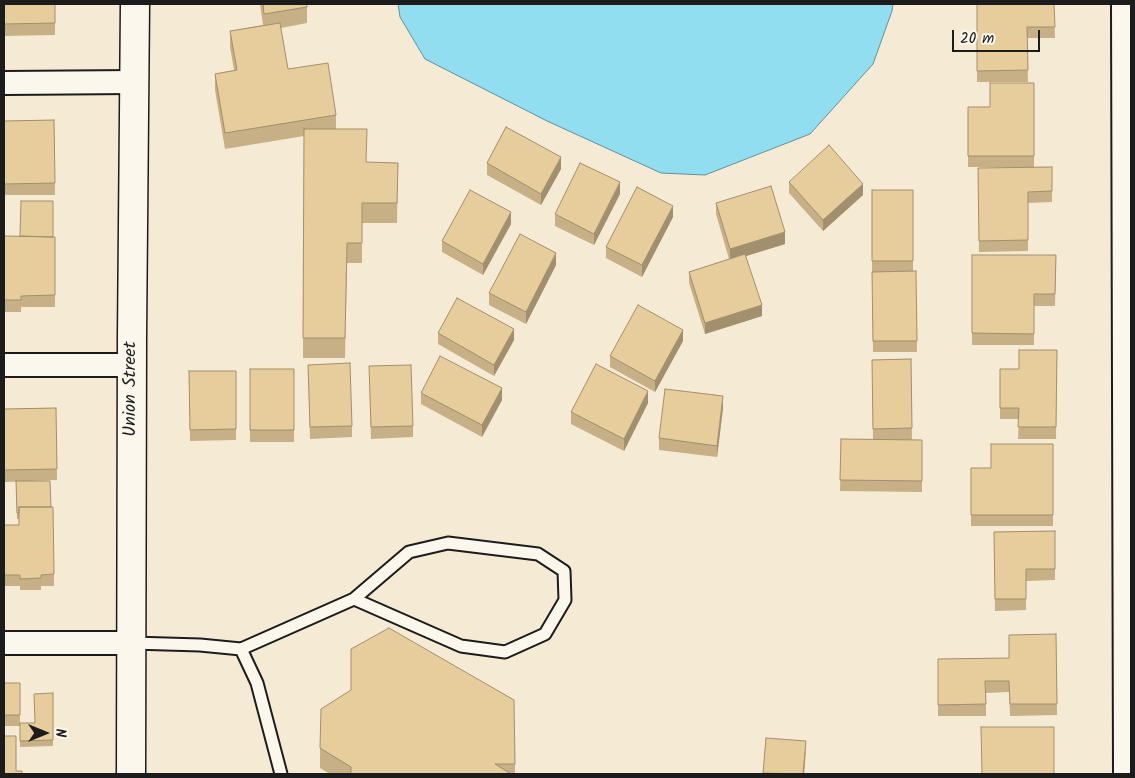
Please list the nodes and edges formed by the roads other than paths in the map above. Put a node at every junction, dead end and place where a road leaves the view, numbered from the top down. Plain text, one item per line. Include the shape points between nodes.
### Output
1 (134, 4) edge
2 (1122, 4) edge
3 (134, 82) junction
4 (4, 83) edge
5 (4, 365) edge
6 (132, 365) junction
7 (354, 599) junction
8 (131, 642) junction
9 (4, 643) edge
10 (240, 649) junction
11 (1128, 713) edge
12 (131, 774) edge
13 (281, 774) edge
14 (1125, 774) edge

1 - 3 street, Union Street
2 - 11 street
3 - 4 street
3 - 6 street, Union Street
5 - 6 street
6 - 8 street, Union Street
7 - 7 lane via 461,646 505,652 545,634 565,600 564,571 538,554 448,543 409,552
7 - 10 lane
8 - 9 street
8 - 10 lane
8 - 12 street, Union Street
10 - 13 lane via 256,682
11 - 14 street

